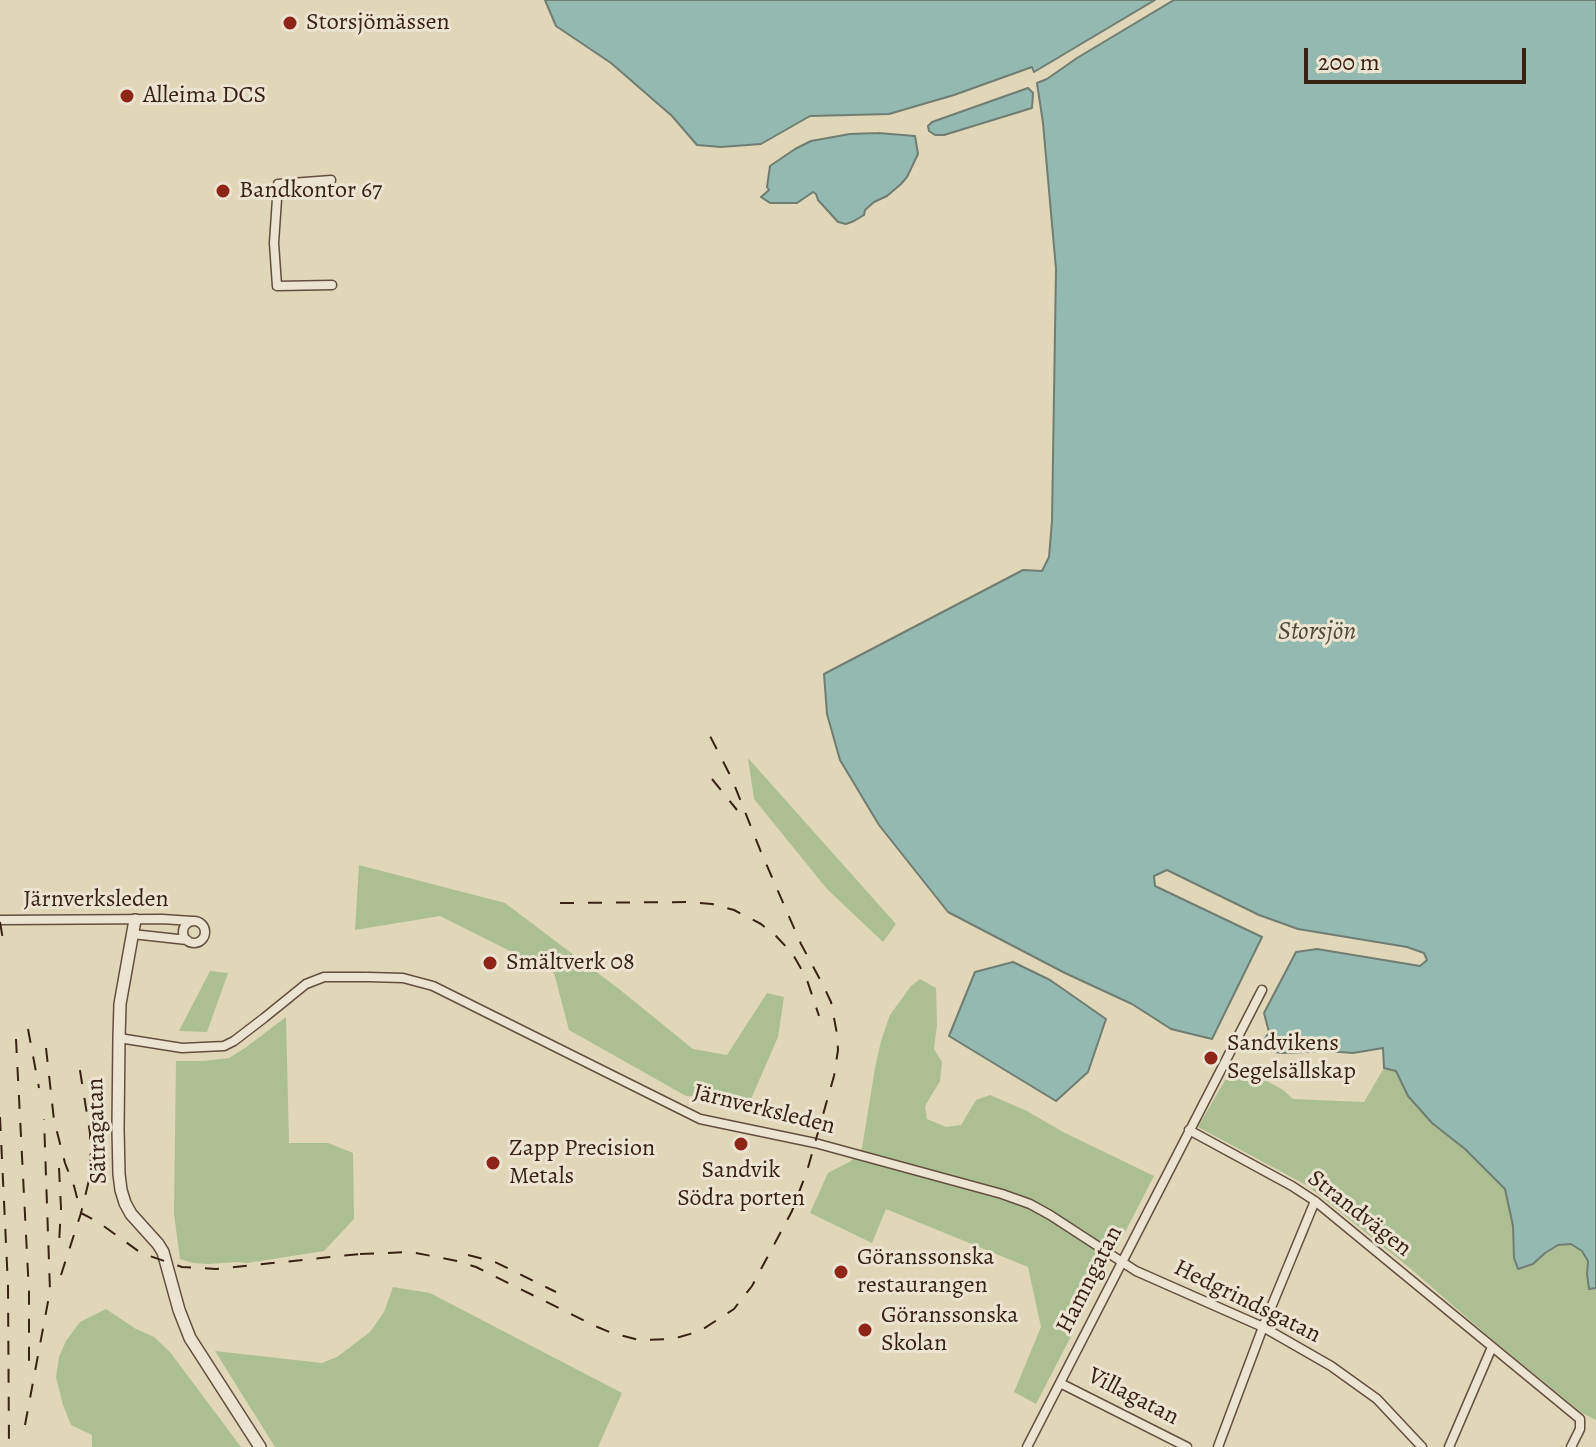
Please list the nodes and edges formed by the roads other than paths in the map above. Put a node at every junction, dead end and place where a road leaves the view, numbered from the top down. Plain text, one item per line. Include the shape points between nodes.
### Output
1 (331, 180) dead end
2 (332, 285) dead end
3 (0, 920) edge
4 (135, 920) junction
5 (192, 921) junction
6 (132, 934) junction
7 (187, 940) junction
8 (1262, 990) dead end
9 (119, 1038) junction
10 (1189, 1130) junction
11 (1315, 1201) junction
12 (1121, 1263) junction
13 (1263, 1327) junction
14 (1492, 1347) junction
15 (1060, 1383) junction
16 (260, 1447) edge
17 (1027, 1447) edge
18 (1187, 1447) edge
19 (1218, 1447) edge
20 (1422, 1447) edge
21 (1449, 1447) edge
22 (1571, 1447) edge

1 - 2 street via 278,184 274,243 277,286
3 - 4 street, Järnverksleden
4 - 5 street, Järnverksleden
4 - 6 street, Sätragatan
5 - 7 street, Järnverksleden via 183,931
5 - 7 street, Järnverksleden via 202,924 205,933 199,941
6 - 7 street, Järnverksleden
6 - 9 street, Sätragatan
8 - 10 street, Hamngatan
9 - 12 street, Järnverksleden via 182,1048 224,1046 306,984 324,977 403,978 433,986 700,1119 815,1143 1002,1194 1030,1204
9 - 16 street, Sätragatan via 119,1174 125,1203 162,1251 190,1338
10 - 11 street, Strandvägen
10 - 12 street, Hamngatan
11 - 13 street
11 - 14 street, Strandvägen
12 - 13 street, Hedgrindsgatan
12 - 15 street, Hamngatan
13 - 19 street
13 - 20 street, Hedgrindsgatan via 1366,1390
14 - 21 street
14 - 22 street, Strandvägen via 1580,1419
15 - 17 street, Hamngatan
15 - 18 street, Villagatan

